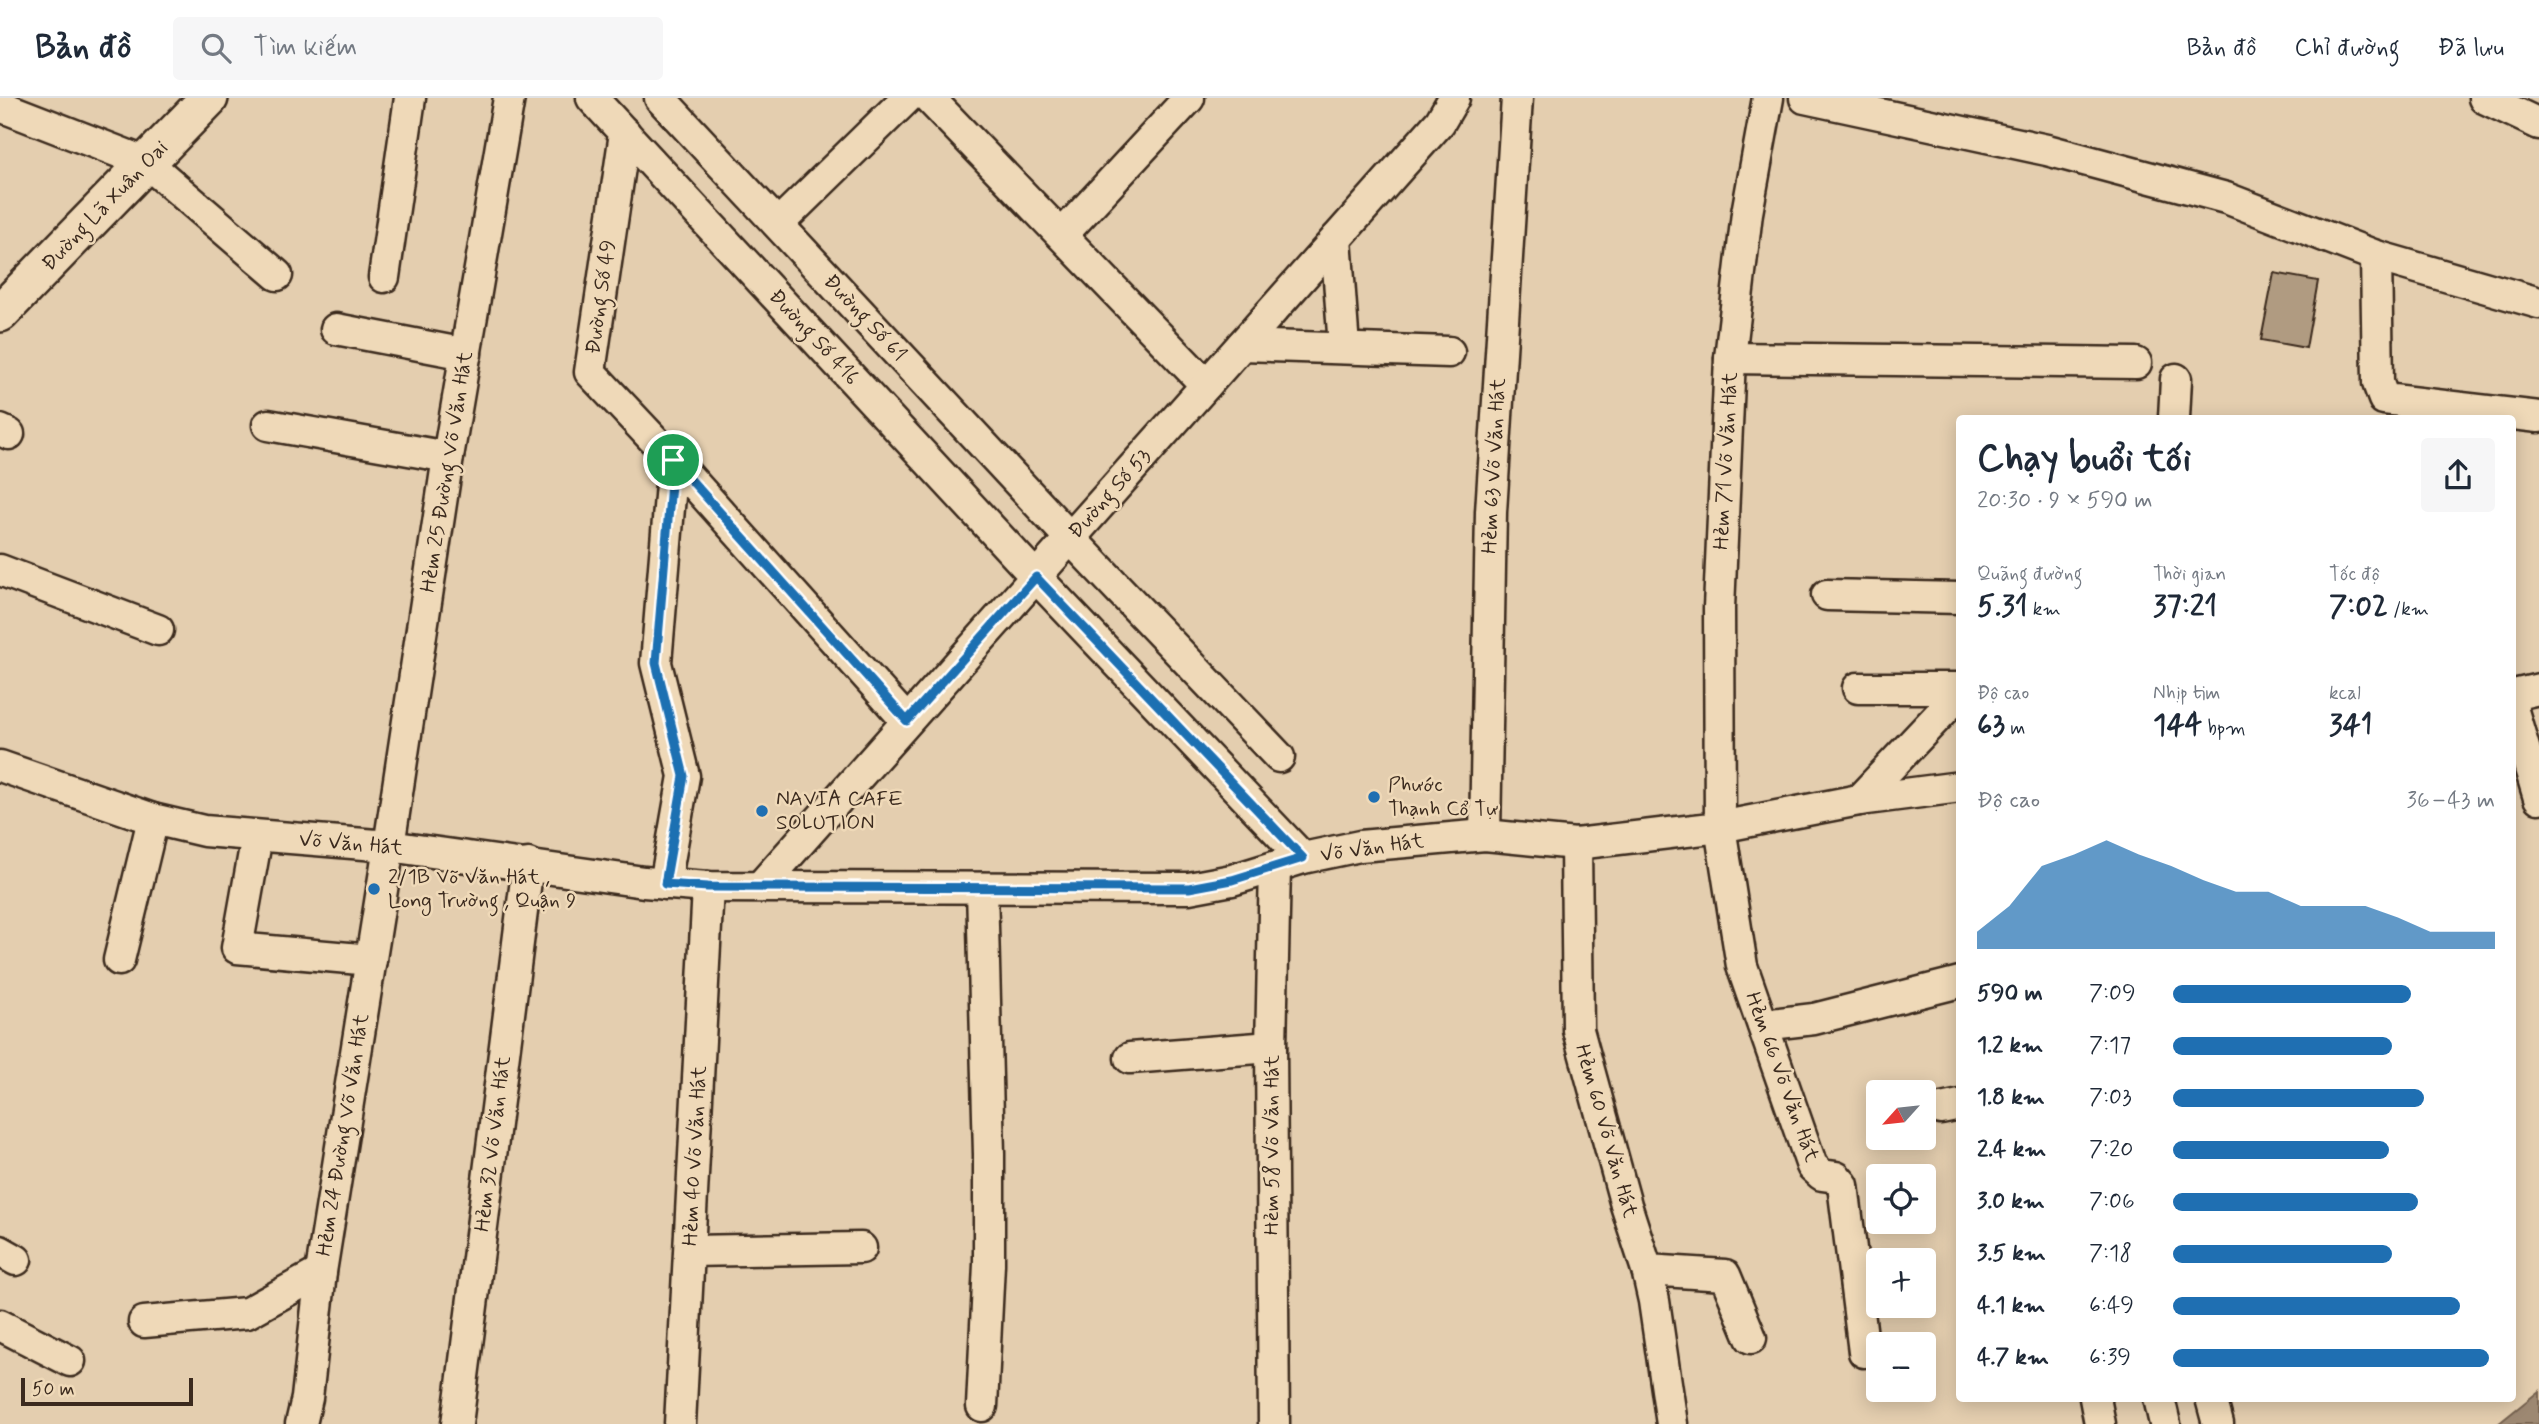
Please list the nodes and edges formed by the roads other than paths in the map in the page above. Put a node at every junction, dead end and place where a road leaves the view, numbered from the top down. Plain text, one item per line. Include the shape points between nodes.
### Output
1 (209, 98) edge
2 (411, 98) edge
3 (509, 98) edge
4 (592, 98) edge
5 (660, 98) edge
6 (907, 98) edge
7 (929, 98) edge
8 (1189, 98) edge
9 (1454, 98) edge
10 (1517, 98) edge
11 (1769, 98) edge
12 (1805, 98) edge
13 (2484, 98) edge
14 (0, 106) edge
15 (2539, 124) edge
16 (625, 133) junction
17 (147, 163) junction
18 (778, 224) junction
19 (1062, 235) junction
20 (1336, 239) junction
21 (2376, 256) junction
22 (277, 275) dead end
23 (384, 277) dead end
24 (2539, 303) edge
25 (0, 313) edge
26 (336, 329) dead end
27 (1242, 345) junction
28 (1344, 347) junction
29 (1448, 352) dead end
30 (466, 354) junction
31 (1730, 358) junction
32 (2136, 362) dead end
33 (2176, 379) dead end
34 (1206, 385) junction
35 (2174, 415) edge
36 (2515, 415) edge
37 (2516, 415) edge
38 (2539, 418) edge
39 (268, 425) dead end
40 (448, 457) junction
41 (673, 460) junction
42 (1070, 538) junction
43 (0, 570) edge
44 (1036, 577) junction
45 (1827, 595) dead end
46 (1956, 598) edge
47 (158, 630) dead end
48 (1858, 688) dead end
49 (1956, 688) edge
50 (2539, 689) edge
51 (2516, 694) edge
52 (1956, 697) edge
53 (907, 721) junction
54 (2516, 721) edge
55 (1279, 757) dead end
56 (0, 766) edge
57 (1956, 788) edge
58 (2539, 798) edge
59 (1859, 800) junction
60 (152, 818) junction
61 (1720, 827) junction
62 (1485, 835) junction
63 (257, 836) junction
64 (1576, 844) junction
65 (389, 846) junction
66 (1289, 862) junction
67 (528, 864) junction
68 (665, 884) junction
69 (761, 886) junction
70 (708, 887) junction
71 (982, 888) junction
72 (119, 960) dead end
73 (371, 960) junction
74 (1956, 983) edge
75 (1763, 1025) junction
76 (1271, 1048) junction
77 (1130, 1058) dead end
78 (860, 1248) dead end
79 (690, 1251) junction
80 (1647, 1270) junction
81 (321, 1272) junction
82 (144, 1322) dead end
83 (0, 1325) edge
84 (1751, 1338) dead end
85 (1864, 1352) dead end
86 (70, 1361) dead end
87 (2096, 1402) edge
88 (2160, 1402) edge
89 (2212, 1402) edge
90 (982, 1405) dead end
91 (301, 1424) edge
92 (457, 1424) edge
93 (680, 1424) edge
94 (1274, 1424) edge
95 (1672, 1424) edge
96 (2100, 1424) edge
97 (2165, 1424) edge
98 (2218, 1424) edge

1 - 17 main road, Đường Lã Xuân Oai
2 - 23 street
3 - 30 street, Hẻm 25 Đường Võ Văn Hát
4 - 16 street, Đường Số 416
5 - 18 street, Đường Số 61
6 - 18 street
7 - 19 street
8 - 19 street
9 - 20 street, Đường Số 53 via 1440,122
10 - 62 street, Hẻm 63 Võ Văn Hát via 1491,512
11 - 31 street, Hẻm 71 Võ Văn Hát via 1747,213
12 - 21 street via 2047,150 2225,198
13 - 15 street
14 - 17 street
16 - 41 street, Đường Số 49 via 590,372
16 - 44 street, Đường Số 416
17 - 22 street
17 - 25 main road, Đường Lã Xuân Oai
18 - 42 street, Đường Số 61
19 - 34 street
20 - 27 street, Đường Số 53
20 - 28 street
21 - 24 street
21 - 36 street via 2378,383 2384,399
26 - 30 street
27 - 28 street
27 - 34 street, Đường Số 53
28 - 29 street
30 - 40 street, Hẻm 25 Đường Võ Văn Hát
31 - 32 street
31 - 61 street, Hẻm 71 Võ Văn Hát via 1719,608
33 - 35 street
34 - 42 street, Đường Số 53
37 - 38 street
39 - 40 street
40 - 65 street, Hẻm 25 Đường Võ Văn Hát
41 - 53 street
41 - 68 street via 656,663 684,776
42 - 44 street, Đường Số 53
42 - 55 street, Đường Số 61
43 - 47 street
44 - 53 street, Đường Số 53
44 - 66 street, Đường Số 416
45 - 46 street
48 - 49 street
50 - 51 street
52 - 59 street
53 - 69 street, Đường Số 53
54 - 58 street
56 - 60 street, Võ Văn Hát
57 - 59 street, Võ Văn Hát
59 - 61 street, Võ Văn Hát
60 - 63 street, Võ Văn Hát via 204,831
60 - 72 street
61 - 64 street, Võ Văn Hát
61 - 75 street, Hẻm 66 Võ Văn Hát via 1742,966
62 - 64 street, Võ Văn Hát
62 - 66 street, Võ Văn Hát via 1360,846
63 - 65 street, Võ Văn Hát
63 - 73 street via 237,948
64 - 80 street, Hẻm 60 Võ Văn Hát via 1578,1030
65 - 67 street, Võ Văn Hát
65 - 73 street, Hẻm 24 Đường Võ Văn Hát
66 - 71 street, Võ Văn Hát via 1189,888
66 - 76 street, Hẻm 58 Võ Văn Hát
67 - 68 street, Võ Văn Hát
67 - 92 street, Hẻm 32 Võ Văn Hát
68 - 70 street, Võ Văn Hát
69 - 70 street, Võ Văn Hát
69 - 71 street, Võ Văn Hát
70 - 79 street, Hẻm 40 Võ Văn Hát
71 - 90 street via 989,1154
73 - 81 street, Hẻm 24 Đường Võ Văn Hát
74 - 75 street via 1814,1019
75 - 85 street, Hẻm 66 Võ Văn Hát via 1812,1166 1843,1185
76 - 77 street
76 - 94 street, Hẻm 58 Võ Văn Hát
78 - 79 street
79 - 93 street, Hẻm 40 Võ Văn Hát
80 - 84 street via 1726,1275
80 - 95 street, Hẻm 60 Võ Văn Hát
81 - 82 street via 247,1313
81 - 91 street, Hẻm 24 Đường Võ Văn Hát
83 - 86 street
87 - 96 street
88 - 97 street
89 - 98 street

